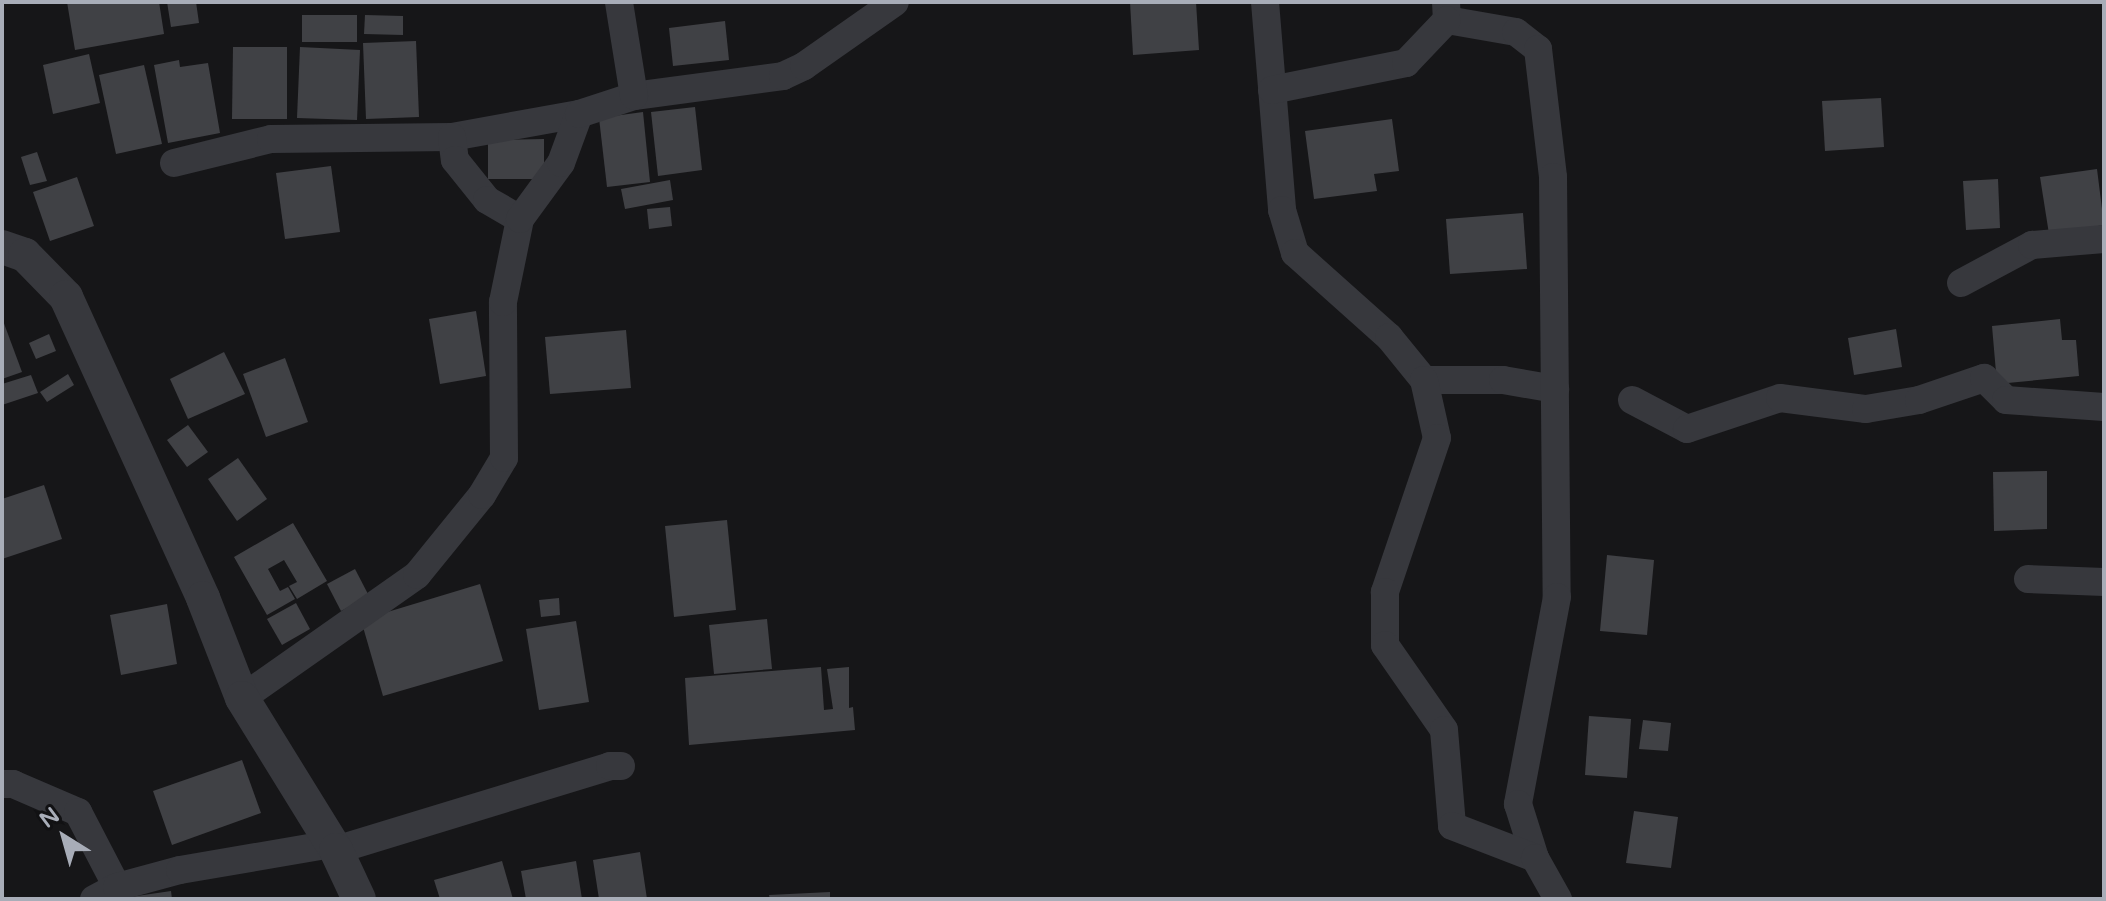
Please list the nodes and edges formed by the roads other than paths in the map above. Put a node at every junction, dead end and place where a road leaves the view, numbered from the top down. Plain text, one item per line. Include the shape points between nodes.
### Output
1 (619, 2) edge
2 (895, 2) edge
3 (1265, 2) edge
4 (1447, 11) edge
5 (1272, 90) junction
6 (634, 96) junction
7 (579, 114) junction
8 (452, 137) junction
9 (174, 163) dead end
10 (520, 219) junction
11 (2104, 239) edge
12 (2, 247) edge
13 (1961, 283) dead end
14 (1424, 380) junction
15 (1555, 389) junction
16 (1632, 400) dead end
17 (2104, 407) edge
18 (2028, 579) dead end
19 (2104, 582) edge
20 (242, 698) junction
21 (621, 766) dead end
22 (2, 784) edge
23 (334, 847) junction
24 (1535, 858) junction
25 (106, 893) edge
26 (359, 899) edge
27 (1558, 899) edge

1 - 6 street
2 - 6 street via 783,76
3 - 5 street
4 - 5 street via 1406,63
4 - 15 street via 1516,32 1538,49 1553,177
5 - 14 street via 1282,210 1295,253 1389,337
6 - 7 street
7 - 8 street
7 - 10 street via 561,163
8 - 9 street via 271,139
8 - 10 street via 455,160 487,200
10 - 20 street via 503,302 504,458 482,495 417,575
11 - 13 street via 2032,245
12 - 20 street via 25,255 66,297 203,598
14 - 15 street via 1503,380
14 - 24 street via 1437,438 1385,592 1385,645 1444,730 1452,826
15 - 24 street via 1557,597 1518,804
16 - 17 street via 1687,429 1780,398 1866,409 1919,400 1984,378 2006,400
18 - 19 street
20 - 23 street
21 - 23 street
22 - 25 street via 78,812
23 - 25 street via 180,870
23 - 26 street
24 - 27 street

